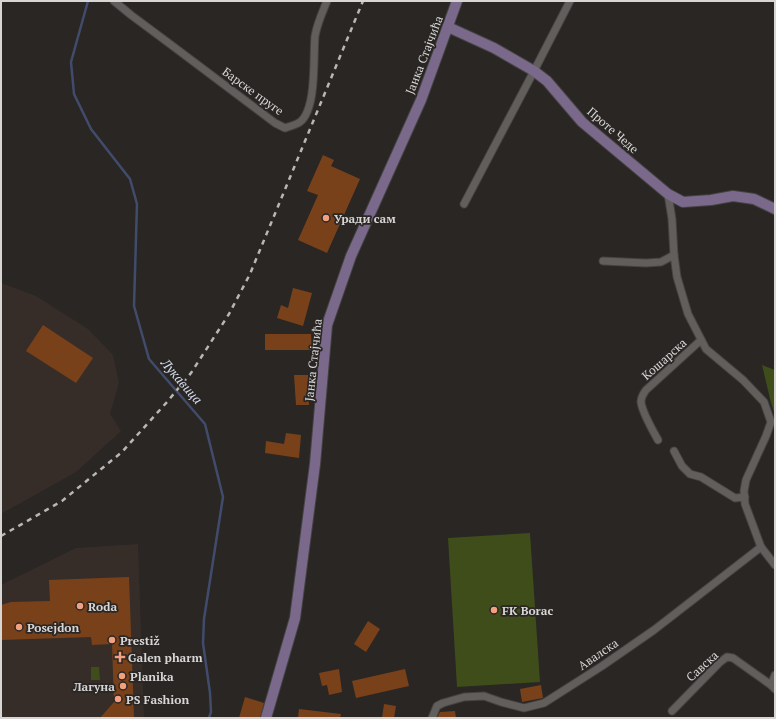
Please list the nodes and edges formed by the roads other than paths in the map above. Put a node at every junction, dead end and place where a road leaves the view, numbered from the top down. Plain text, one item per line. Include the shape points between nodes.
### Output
1 (114, 1) edge
2 (327, 1) edge
3 (457, 1) edge
4 (570, 1) edge
5 (448, 26) junction
6 (534, 71) junction
7 (668, 194) junction
8 (464, 204) dead end
9 (775, 209) edge
10 (674, 255) junction
11 (603, 261) dead end
12 (701, 340) junction
13 (658, 440) dead end
14 (674, 451) dead end
15 (745, 497) junction
16 (761, 547) junction
17 (775, 565) edge
18 (775, 675) edge
19 (773, 687) edge
20 (672, 711) dead end
21 (266, 718) edge
22 (432, 718) edge

1 - 2 street, Барске пруге via 285,128 299,122 306,115 312,95 317,25
3 - 5 street, Јанка Стајчића
4 - 6 street
5 - 6 street, Проте Чеде
5 - 21 street, Јанка Стајчића via 421,100 351,256 327,325 315,464 295,618
6 - 7 street, Проте Чеде via 547,81 582,122
6 - 8 street
7 - 9 street, Проте Чеде via 683,202 733,196 754,199
7 - 10 street
10 - 11 street via 661,262 646,264
10 - 12 street via 677,277 688,314
12 - 13 street, Кошарска via 642,396 643,410
12 - 15 street via 706,349 743,380 764,402 771,422 746,480
14 - 15 street via 690,474 701,477 735,498
15 - 16 street
16 - 17 street
16 - 22 street, Авалска via 654,630 544,702 524,708 484,696 464,697 437,706
18 - 19 street
19 - 20 street, Савска via 733,658 727,658

